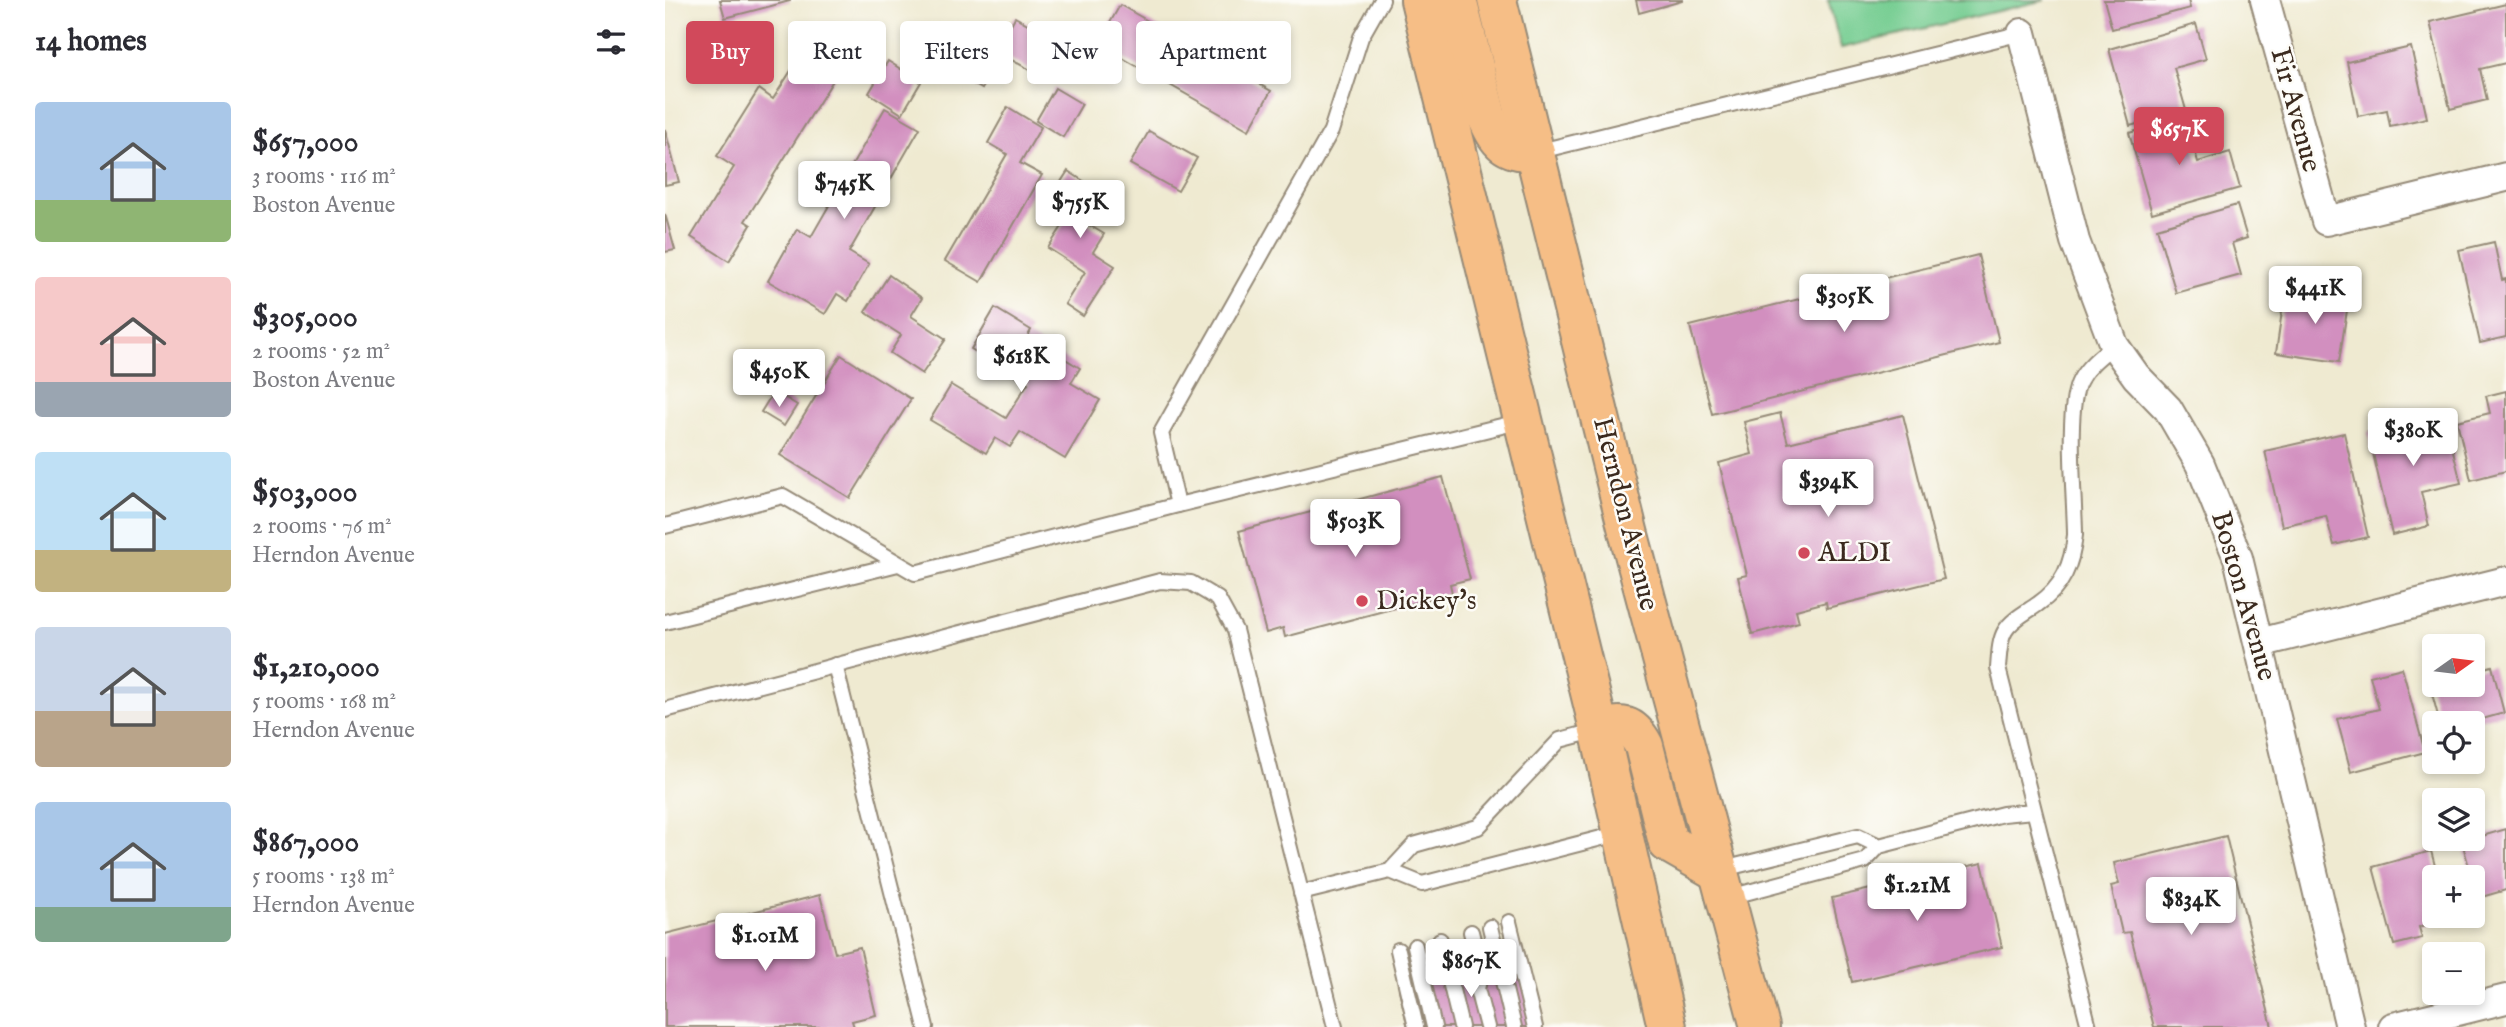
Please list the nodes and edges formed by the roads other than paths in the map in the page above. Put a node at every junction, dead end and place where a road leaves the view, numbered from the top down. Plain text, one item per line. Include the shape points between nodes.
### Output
1 (1382, 0) edge
2 (1420, 0) edge
3 (1457, 0) edge
4 (1497, 0) edge
5 (2265, 0) edge
6 (2022, 33) joint
7 (1535, 152) junction
8 (2506, 177) edge
9 (2114, 345) junction
10 (1523, 421) junction
11 (1178, 505) junction
12 (665, 526) edge
13 (898, 564) junction
14 (2506, 581) edge
15 (665, 622) edge
16 (2259, 643) junction
17 (835, 665) junction
18 (665, 710) edge
19 (1599, 729) junction
20 (2033, 811) junction
21 (1623, 833) junction
22 (1879, 846) junction
23 (1390, 871) junction
24 (1721, 884) junction
25 (1301, 893) junction
26 (1509, 922) dead end
27 (1490, 927) dead end
28 (1471, 932) dead end
29 (1440, 940) dead end
30 (1415, 946) dead end
31 (1398, 950) dead end
32 (2506, 999) edge
33 (926, 1027) edge
34 (1335, 1027) edge
35 (1416, 1027) edge
36 (1434, 1027) edge
37 (1461, 1027) edge
38 (1487, 1027) edge
39 (1514, 1027) edge
40 (1535, 1027) edge
41 (1667, 1027) edge
42 (1760, 1027) edge
43 (2088, 1027) edge
44 (2350, 1027) edge
45 (2393, 1027) edge

1 - 11 lane via 1361,37 1331,131 1161,433
2 - 10 main road
3 - 7 main road via 1495,134 1504,146
4 - 7 main road, Herndon Avenue
5 - 8 street, Fir Avenue via 2326,221
6 - 7 lane
6 - 9 street, Boston Avenue via 2075,241
7 - 24 main road, Herndon Avenue
9 - 16 street, Boston Avenue via 2168,409 2200,464 2238,558
9 - 20 lane via 2080,380 2073,402 2075,535 2067,573 2056,589 2004,632 1999,654 2000,682
10 - 11 lane
10 - 19 main road
11 - 13 lane via 915,573
12 - 13 lane via 783,496
13 - 15 lane
14 - 16 street
16 - 44 street, Boston Avenue
17 - 18 lane
17 - 25 lane via 1160,581 1191,583 1218,599 1235,630
17 - 33 lane
19 - 21 main road
19 - 23 lane via 1560,740 1478,827 1414,845
19 - 24 main road via 1630,727 1639,737 1668,844
20 - 22 lane via 2003,814
20 - 43 lane
21 - 23 lane via 1422,884
21 - 41 main road
22 - 24 lane via 1865,861
22 - 24 lane via 1858,836
23 - 25 lane
24 - 42 main road, Herndon Avenue
25 - 34 lane
26 - 40 lane
27 - 39 lane
28 - 38 lane via 1481,972 1477,989
29 - 37 lane
30 - 36 lane
31 - 35 lane
32 - 45 street

